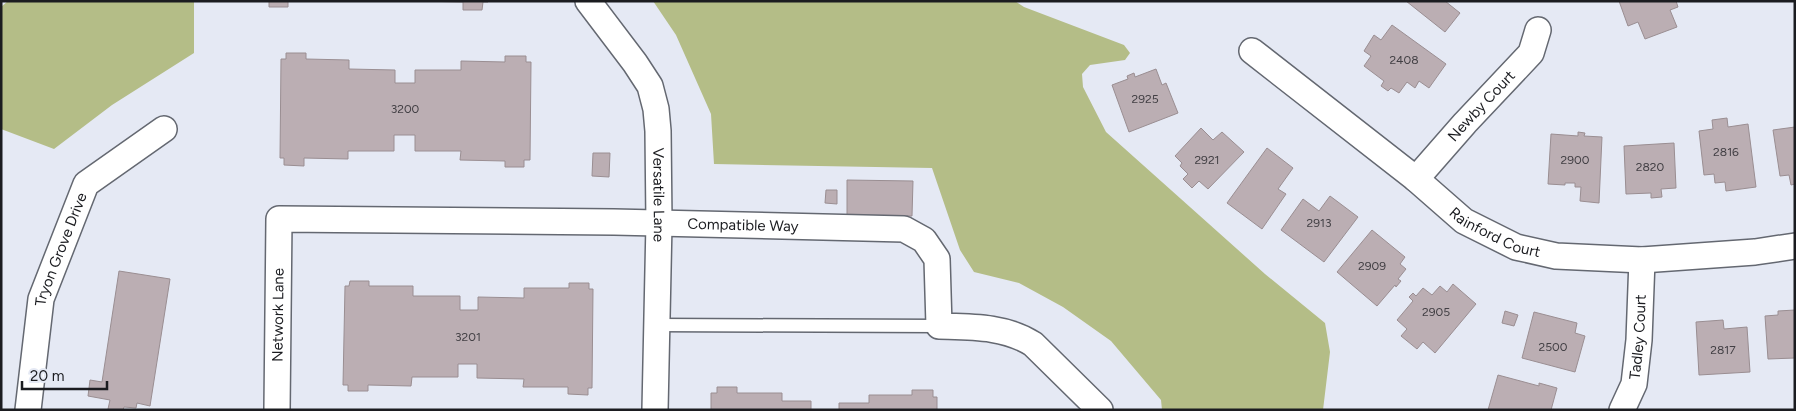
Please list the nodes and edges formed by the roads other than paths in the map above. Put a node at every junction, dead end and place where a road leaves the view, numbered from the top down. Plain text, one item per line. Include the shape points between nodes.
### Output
1 (588, 1) edge
2 (1538, 30) dead end
3 (1252, 51) dead end
4 (164, 129) dead end
5 (1416, 179) junction
6 (279, 219) joint
7 (659, 223) junction
8 (1795, 246) edge
9 (1642, 260) junction
10 (656, 325) junction
11 (939, 326) junction
12 (28, 410) edge
13 (277, 410) edge
14 (655, 410) edge
15 (1100, 410) edge
16 (1622, 410) edge

1 - 7 street, Versatile Lane via 650,86 658,131
2 - 5 street, Newby Court via 1531,54
3 - 5 street, Rainford Court
4 - 12 street, Tryon Grove Drive via 86,184 41,299
5 - 9 street, Rainford Court via 1464,221 1516,248 1556,256
6 - 7 street, Compatible Way
6 - 13 street, Network Lane
7 - 10 street, Versatile Lane
7 - 11 street, Compatible Way via 904,229 924,240 937,259
8 - 9 street, Rainford Court
9 - 16 street, Tadley Court via 1634,384
10 - 11 lane
10 - 14 street, Versatile Lane
11 - 15 street via 998,331 1022,337

